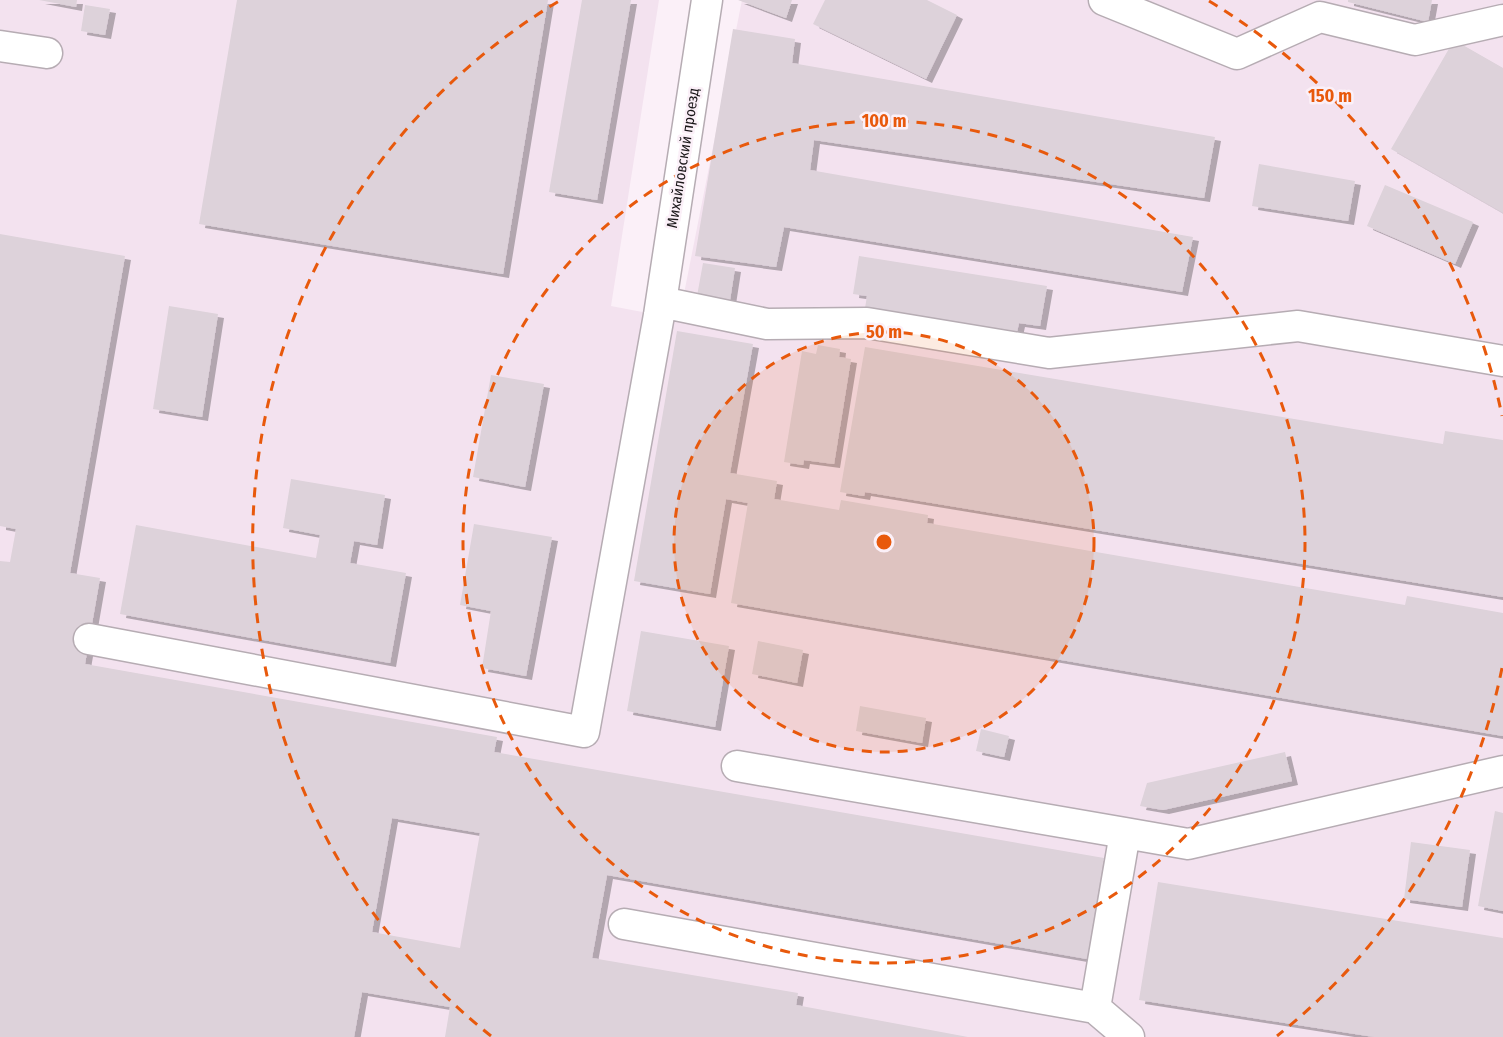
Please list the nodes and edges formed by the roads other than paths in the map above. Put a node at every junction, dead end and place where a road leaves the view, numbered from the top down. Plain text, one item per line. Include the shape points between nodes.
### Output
1 (707, 0) edge
2 (1104, 0) edge
3 (1503, 20) edge
4 (0, 46) edge
5 (47, 54) dead end
6 (660, 309) junction
7 (1503, 361) edge
8 (89, 639) dead end
9 (736, 766) dead end
10 (1503, 771) edge
11 (1125, 834) junction
12 (624, 924) dead end
13 (1095, 1008) junction
14 (1129, 1037) edge

1 - 6 street, Михайловский проезд
2 - 3 street via 1237,54 1320,17 1414,40
4 - 5 street
6 - 7 street via 767,324 867,323 1049,353 1298,326
6 - 8 street, Михайловский проезд via 584,732
9 - 11 street
10 - 11 street via 1188,843
11 - 13 street
12 - 13 street
13 - 14 street

